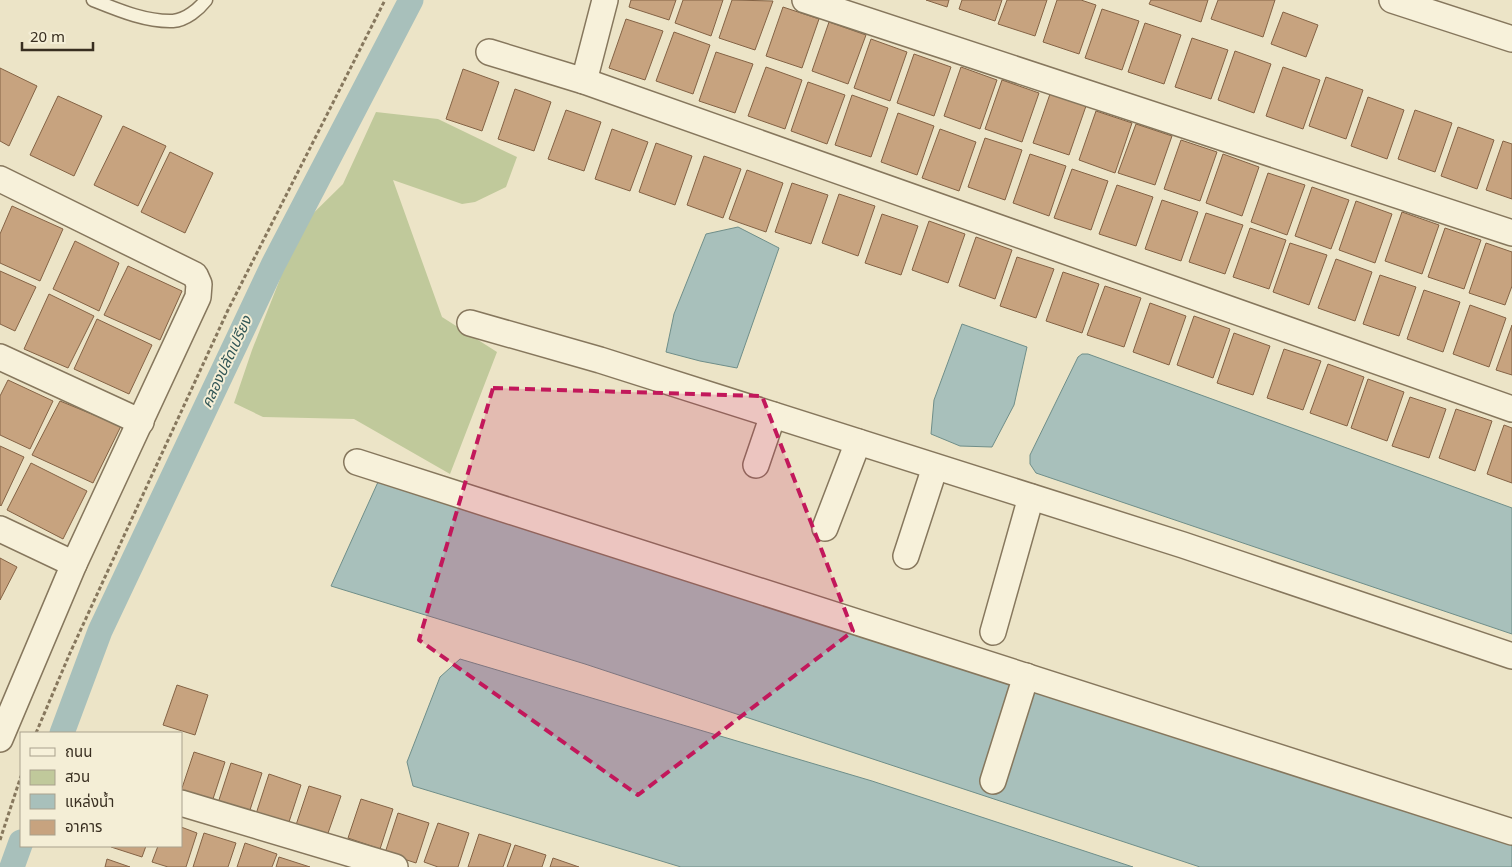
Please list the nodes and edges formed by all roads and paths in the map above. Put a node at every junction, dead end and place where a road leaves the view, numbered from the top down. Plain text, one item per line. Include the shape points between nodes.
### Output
1 (93, 0) edge
2 (206, 0) edge
3 (385, 0) edge
4 (605, 0) edge
5 (806, 0) edge
6 (1392, 0) edge
7 (1512, 39) edge
8 (489, 52) dead end
9 (584, 81) junction
10 (0, 179) edge
11 (1512, 233) edge
12 (470, 323) dead end
13 (0, 357) edge
14 (1512, 409) edge
15 (773, 415) junction
16 (141, 422) junction
17 (858, 442) junction
18 (357, 462) dead end
19 (756, 465) dead end
20 (935, 466) junction
21 (1031, 497) junction
22 (824, 528) dead end
23 (0, 529) edge
24 (906, 556) dead end
25 (74, 564) junction
26 (993, 632) dead end
27 (1512, 656) edge
28 (1026, 676) junction
29 (7, 699) edge
30 (36, 732) edge
31 (0, 740) edge
32 (20, 779) edge
33 (993, 781) dead end
34 (182, 803) edge
35 (1512, 832) edge
36 (0, 840) edge
37 (395, 867) edge

1 - 2 lane via 142,18 175,21 198,10
3 - 30 path via 228,310
4 - 9 street
5 - 11 street
6 - 7 street
8 - 9 street
9 - 14 street
10 - 16 street via 195,275 200,284 198,297
12 - 15 street
13 - 16 street
15 - 17 street
15 - 19 street
16 - 25 street
17 - 20 street
17 - 22 street
18 - 28 street
20 - 21 street
20 - 24 street
21 - 26 street
21 - 27 street
23 - 25 street
25 - 29 street
28 - 33 street
28 - 35 street
29 - 31 street
32 - 36 path
34 - 37 street

